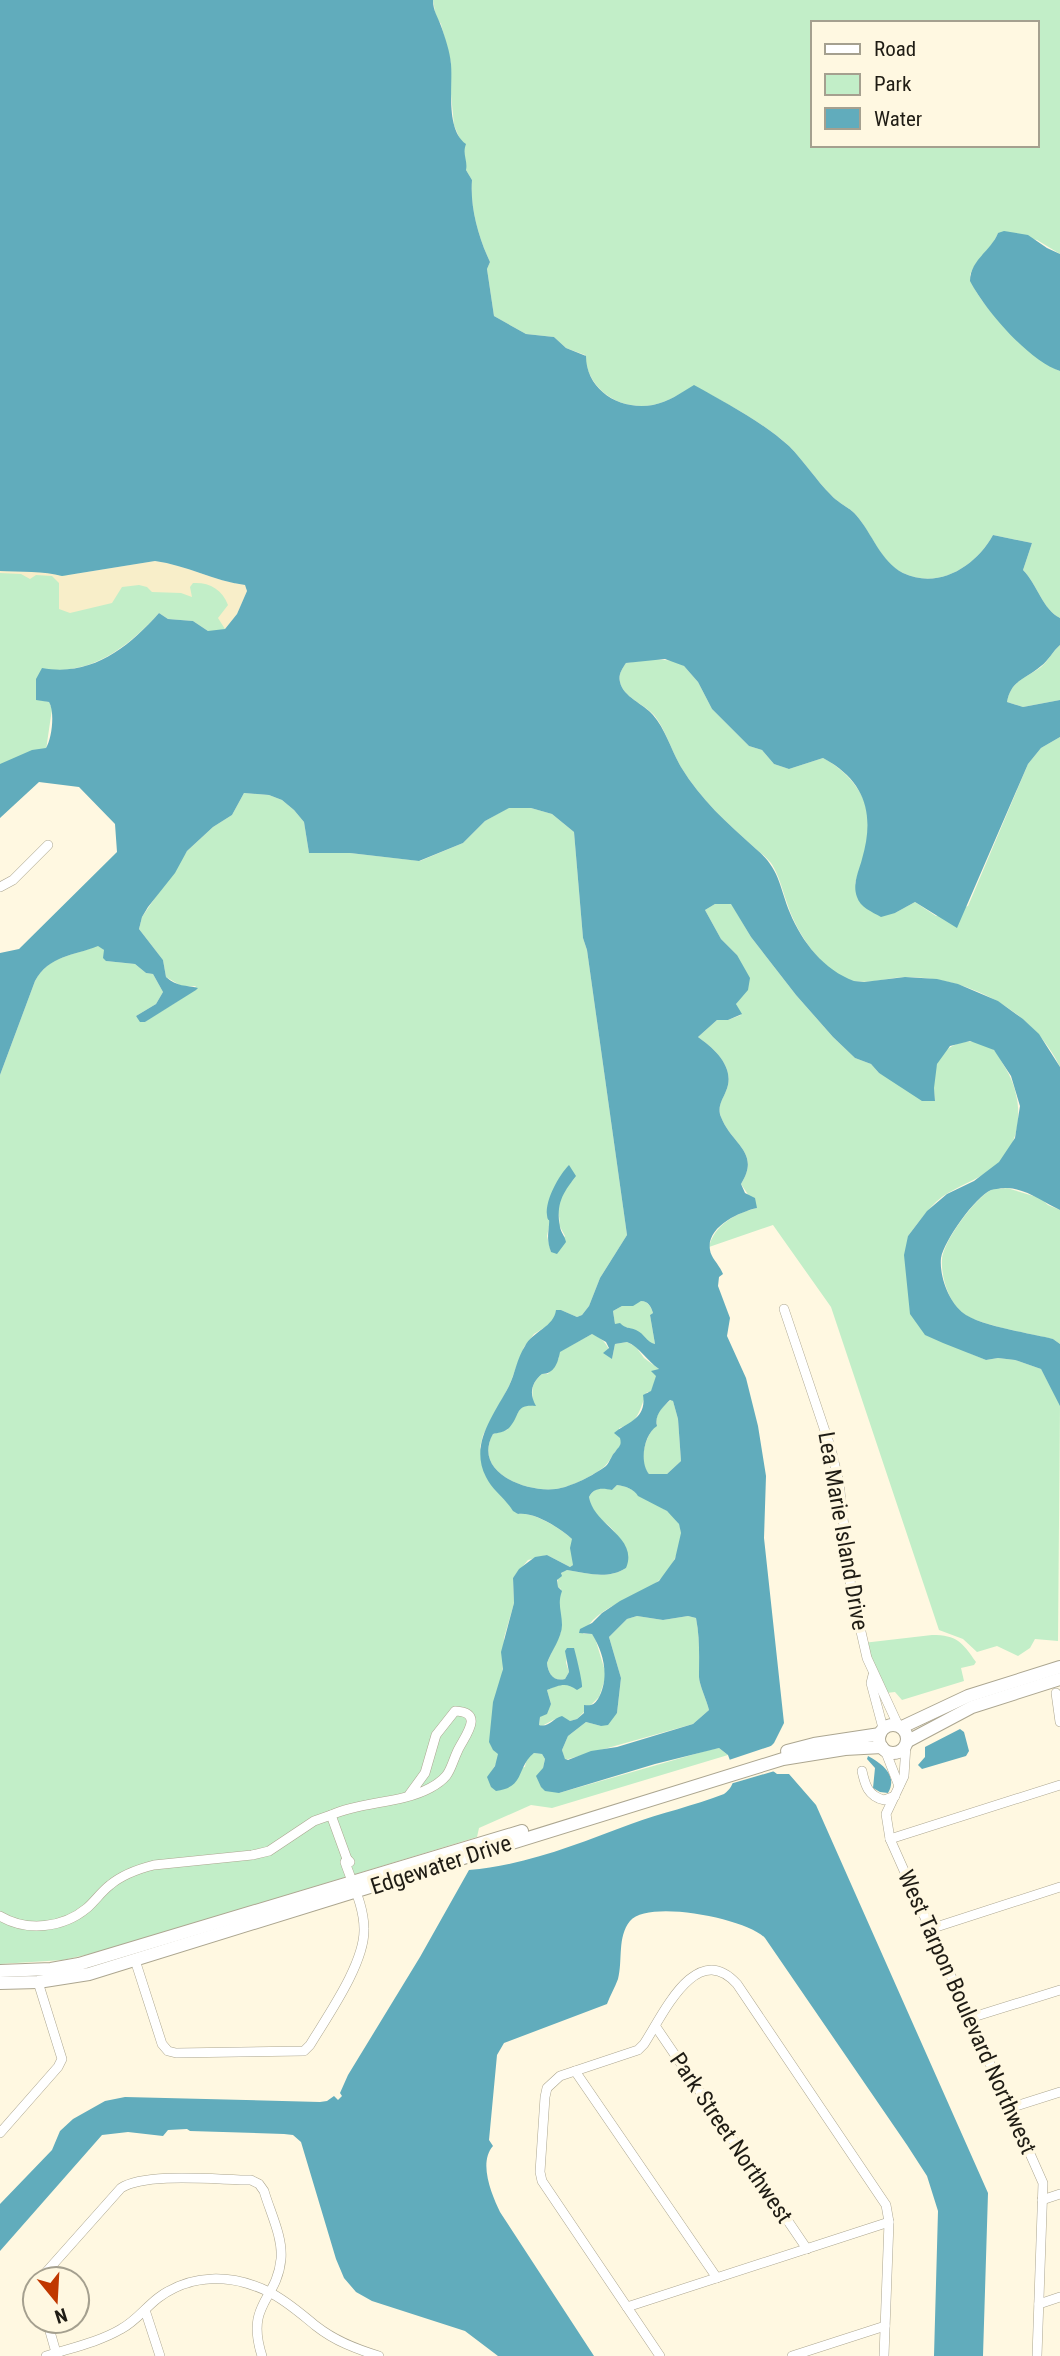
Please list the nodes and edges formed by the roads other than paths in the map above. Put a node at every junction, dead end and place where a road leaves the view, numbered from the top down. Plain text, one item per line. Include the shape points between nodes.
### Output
1 (48, 845) dead end
2 (0, 887) edge
3 (784, 1309) dead end
4 (1060, 1667) edge
5 (873, 1675) junction
6 (1060, 1679) edge
7 (1056, 1693) dead end
8 (1060, 1722) edge
9 (900, 1726) junction
10 (881, 1731) junction
11 (907, 1743) junction
12 (884, 1749) junction
13 (781, 1756) junction
14 (862, 1771) dead end
15 (425, 1772) junction
16 (446, 1776) junction
17 (1060, 1785) edge
18 (897, 1791) junction
19 (409, 1795) junction
20 (331, 1815) junction
21 (890, 1839) junction
22 (353, 1881) junction
23 (1060, 1887) edge
24 (0, 1916) edge
25 (930, 1929) junction
26 (135, 1960) junction
27 (0, 1971) edge
28 (38, 1982) junction
29 (0, 1983) edge
30 (1060, 1990) edge
31 (970, 2018) junction
32 (656, 2027) junction
33 (575, 2071) junction
34 (1060, 2092) edge
35 (1010, 2108) junction
36 (0, 2133) edge
37 (1060, 2194) edge
38 (1042, 2200) junction
39 (889, 2222) junction
40 (807, 2249) junction
41 (52, 2265) edge
42 (717, 2278) junction
43 (269, 2292) junction
44 (1060, 2297) edge
45 (1039, 2304) junction
46 (626, 2307) junction
47 (145, 2310) junction
48 (885, 2326) junction
49 (51, 2335) edge
50 (57, 2354) edge
51 (46, 2356) edge
52 (160, 2356) edge
53 (262, 2356) edge
54 (379, 2356) edge
55 (660, 2356) edge
56 (792, 2356) edge
57 (884, 2356) edge
58 (1037, 2356) edge

1 - 2 street
3 - 5 street, Lea Marie Island Drive via 831,1449 851,1588
4 - 9 street via 968,1696
5 - 9 street, Lea Marie Island Drive
5 - 10 street, Lea Marie Island Drive
6 - 11 street via 972,1707
7 - 8 street
9 - 10 street
9 - 11 street
10 - 12 street
10 - 13 street, Edgewater Drive via 814,1744
11 - 12 street via 897,1752
11 - 18 street, West Tarpon Boulevard Northwest via 904,1776
12 - 13 street, Edgewater Drive
12 - 18 street
13 - 22 street, Edgewater Drive
14 - 18 street via 873,1796 884,1800
15 - 16 street
15 - 16 street via 436,1735 455,1711 463,1711 472,1723
15 - 19 street
16 - 19 street via 428,1790
17 - 21 street
18 - 21 street, West Tarpon Boulevard Northwest via 886,1814
19 - 20 street
20 - 22 street via 352,1866
20 - 24 street via 252,1856 138,1869 109,1885 89,1907 67,1920 37,1926
21 - 25 street, West Tarpon Boulevard Northwest
22 - 26 street, Edgewater Drive
22 - 26 street via 364,1928 361,1955 304,2052 168,2051 162,2045
22 - 27 street, Edgewater Drive via 79,1964
23 - 25 street
25 - 31 street, West Tarpon Boulevard Northwest
26 - 28 street, Edgewater Drive
28 - 29 street, Edgewater Drive
28 - 36 street via 62,2059
30 - 31 street
31 - 35 street, West Tarpon Boulevard Northwest
32 - 33 street via 638,2050
32 - 39 street via 690,1978 714,1970 731,1978 882,2197
32 - 40 street, Park Street Northwest
33 - 42 street
33 - 46 street via 560,2076 547,2088 542,2181
34 - 35 street
35 - 38 street, West Tarpon Boulevard Northwest via 1043,2183
37 - 38 street
38 - 45 street, West Tarpon Boulevard Northwest
39 - 40 street
39 - 48 street
40 - 42 street
41 - 43 street via 129,2183 251,2180 264,2191 280,2243 279,2269
42 - 46 street
43 - 47 street via 231,2279 201,2280 172,2289
43 - 53 street via 256,2326
43 - 54 street via 331,2336
44 - 45 street
45 - 58 street, West Tarpon Boulevard Northwest
46 - 55 street
47 - 50 street via 116,2332
47 - 52 street
48 - 56 street
48 - 57 street
49 - 50 street
50 - 51 street

